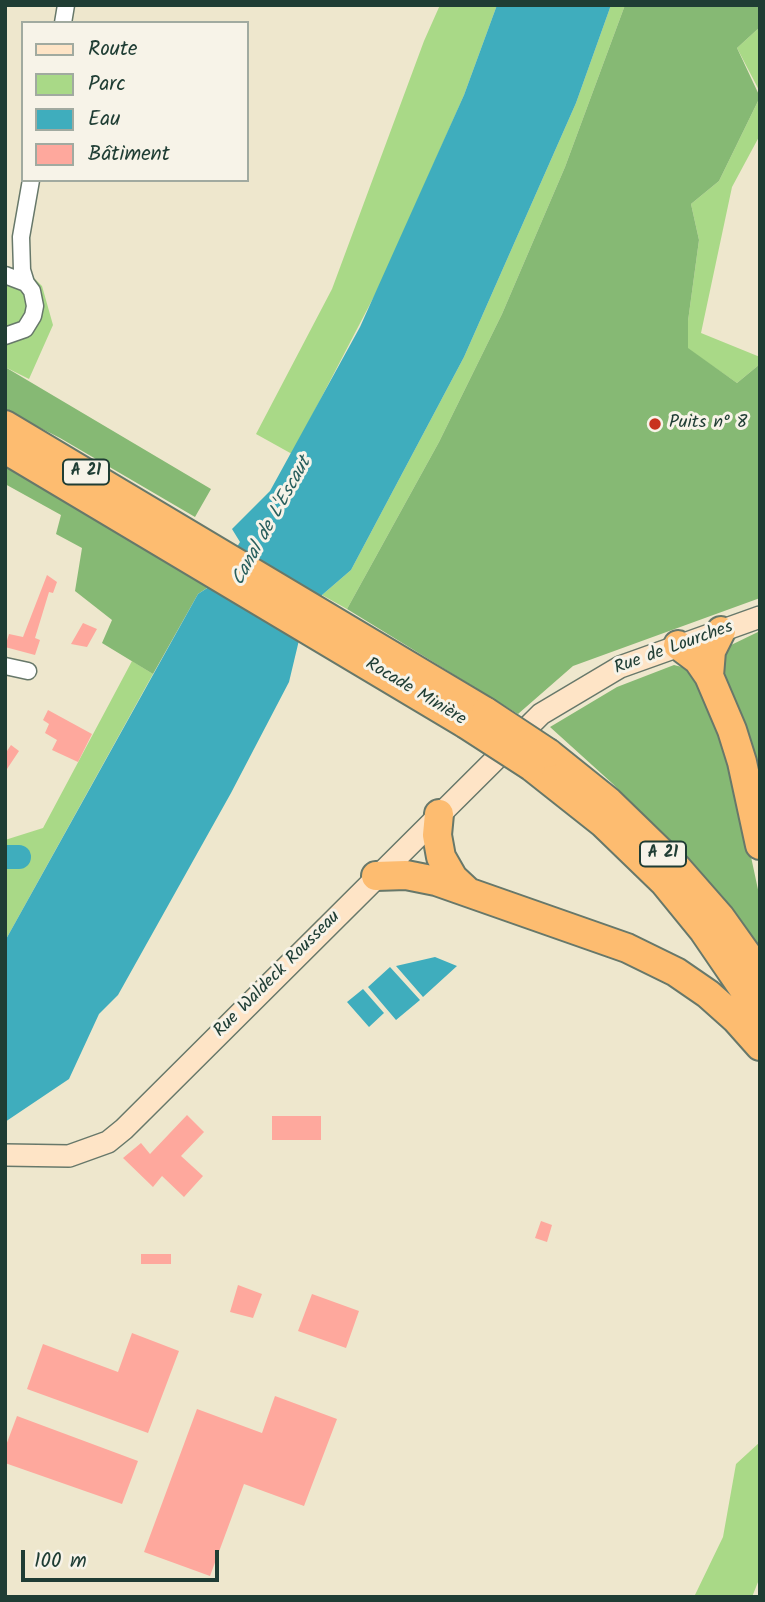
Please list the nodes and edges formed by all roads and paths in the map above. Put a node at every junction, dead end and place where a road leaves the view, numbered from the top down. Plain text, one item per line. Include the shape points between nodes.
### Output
1 (31, 182) edge
2 (22, 229) junction
3 (5, 266) edge
4 (5, 275) edge
5 (26, 283) junction
6 (5, 336) edge
7 (5, 425) edge
8 (5, 449) edge
9 (162, 529) junction
10 (760, 617) edge
11 (720, 631) junction
12 (678, 645) junction
13 (5, 666) edge
14 (28, 671) dead end
15 (709, 676) junction
16 (521, 732) joint
17 (540, 760) junction
18 (439, 814) junction
19 (760, 845) edge
20 (376, 876) junction
21 (469, 893) junction
22 (760, 973) edge
23 (760, 1013) edge
24 (760, 1046) edge
25 (13, 1155) edge

1 - 2 street
2 - 3 street
2 - 5 street
4 - 5 street
5 - 6 street via 35,301 33,316 20,332
7 - 9 highway, Rocade Minière / A 21
8 - 9 highway, Rocade Minière / A 21
9 - 17 highway, Rocade Minière / A 21, bridge
10 - 11 street, Rue de Lourches
11 - 12 street, Rue de Lourches
11 - 15 highway via 709,659
12 - 15 highway via 698,660
12 - 16 street, Rue de Lourches via 596,679
13 - 14 street
15 - 19 highway via 743,762
16 - 18 street, Rue Waldeck Rousseau
17 - 22 highway, Rocade Minière / A 21 via 610,802 672,862
17 - 23 highway, Rocade Minière / A 21 via 664,882
18 - 20 street, Rue Waldeck Rousseau
18 - 21 highway via 437,835 443,863
20 - 21 highway via 416,877
20 - 25 street, Rue Waldeck Rousseau via 116,1136 69,1156
21 - 24 highway via 608,940 665,966 716,1001

